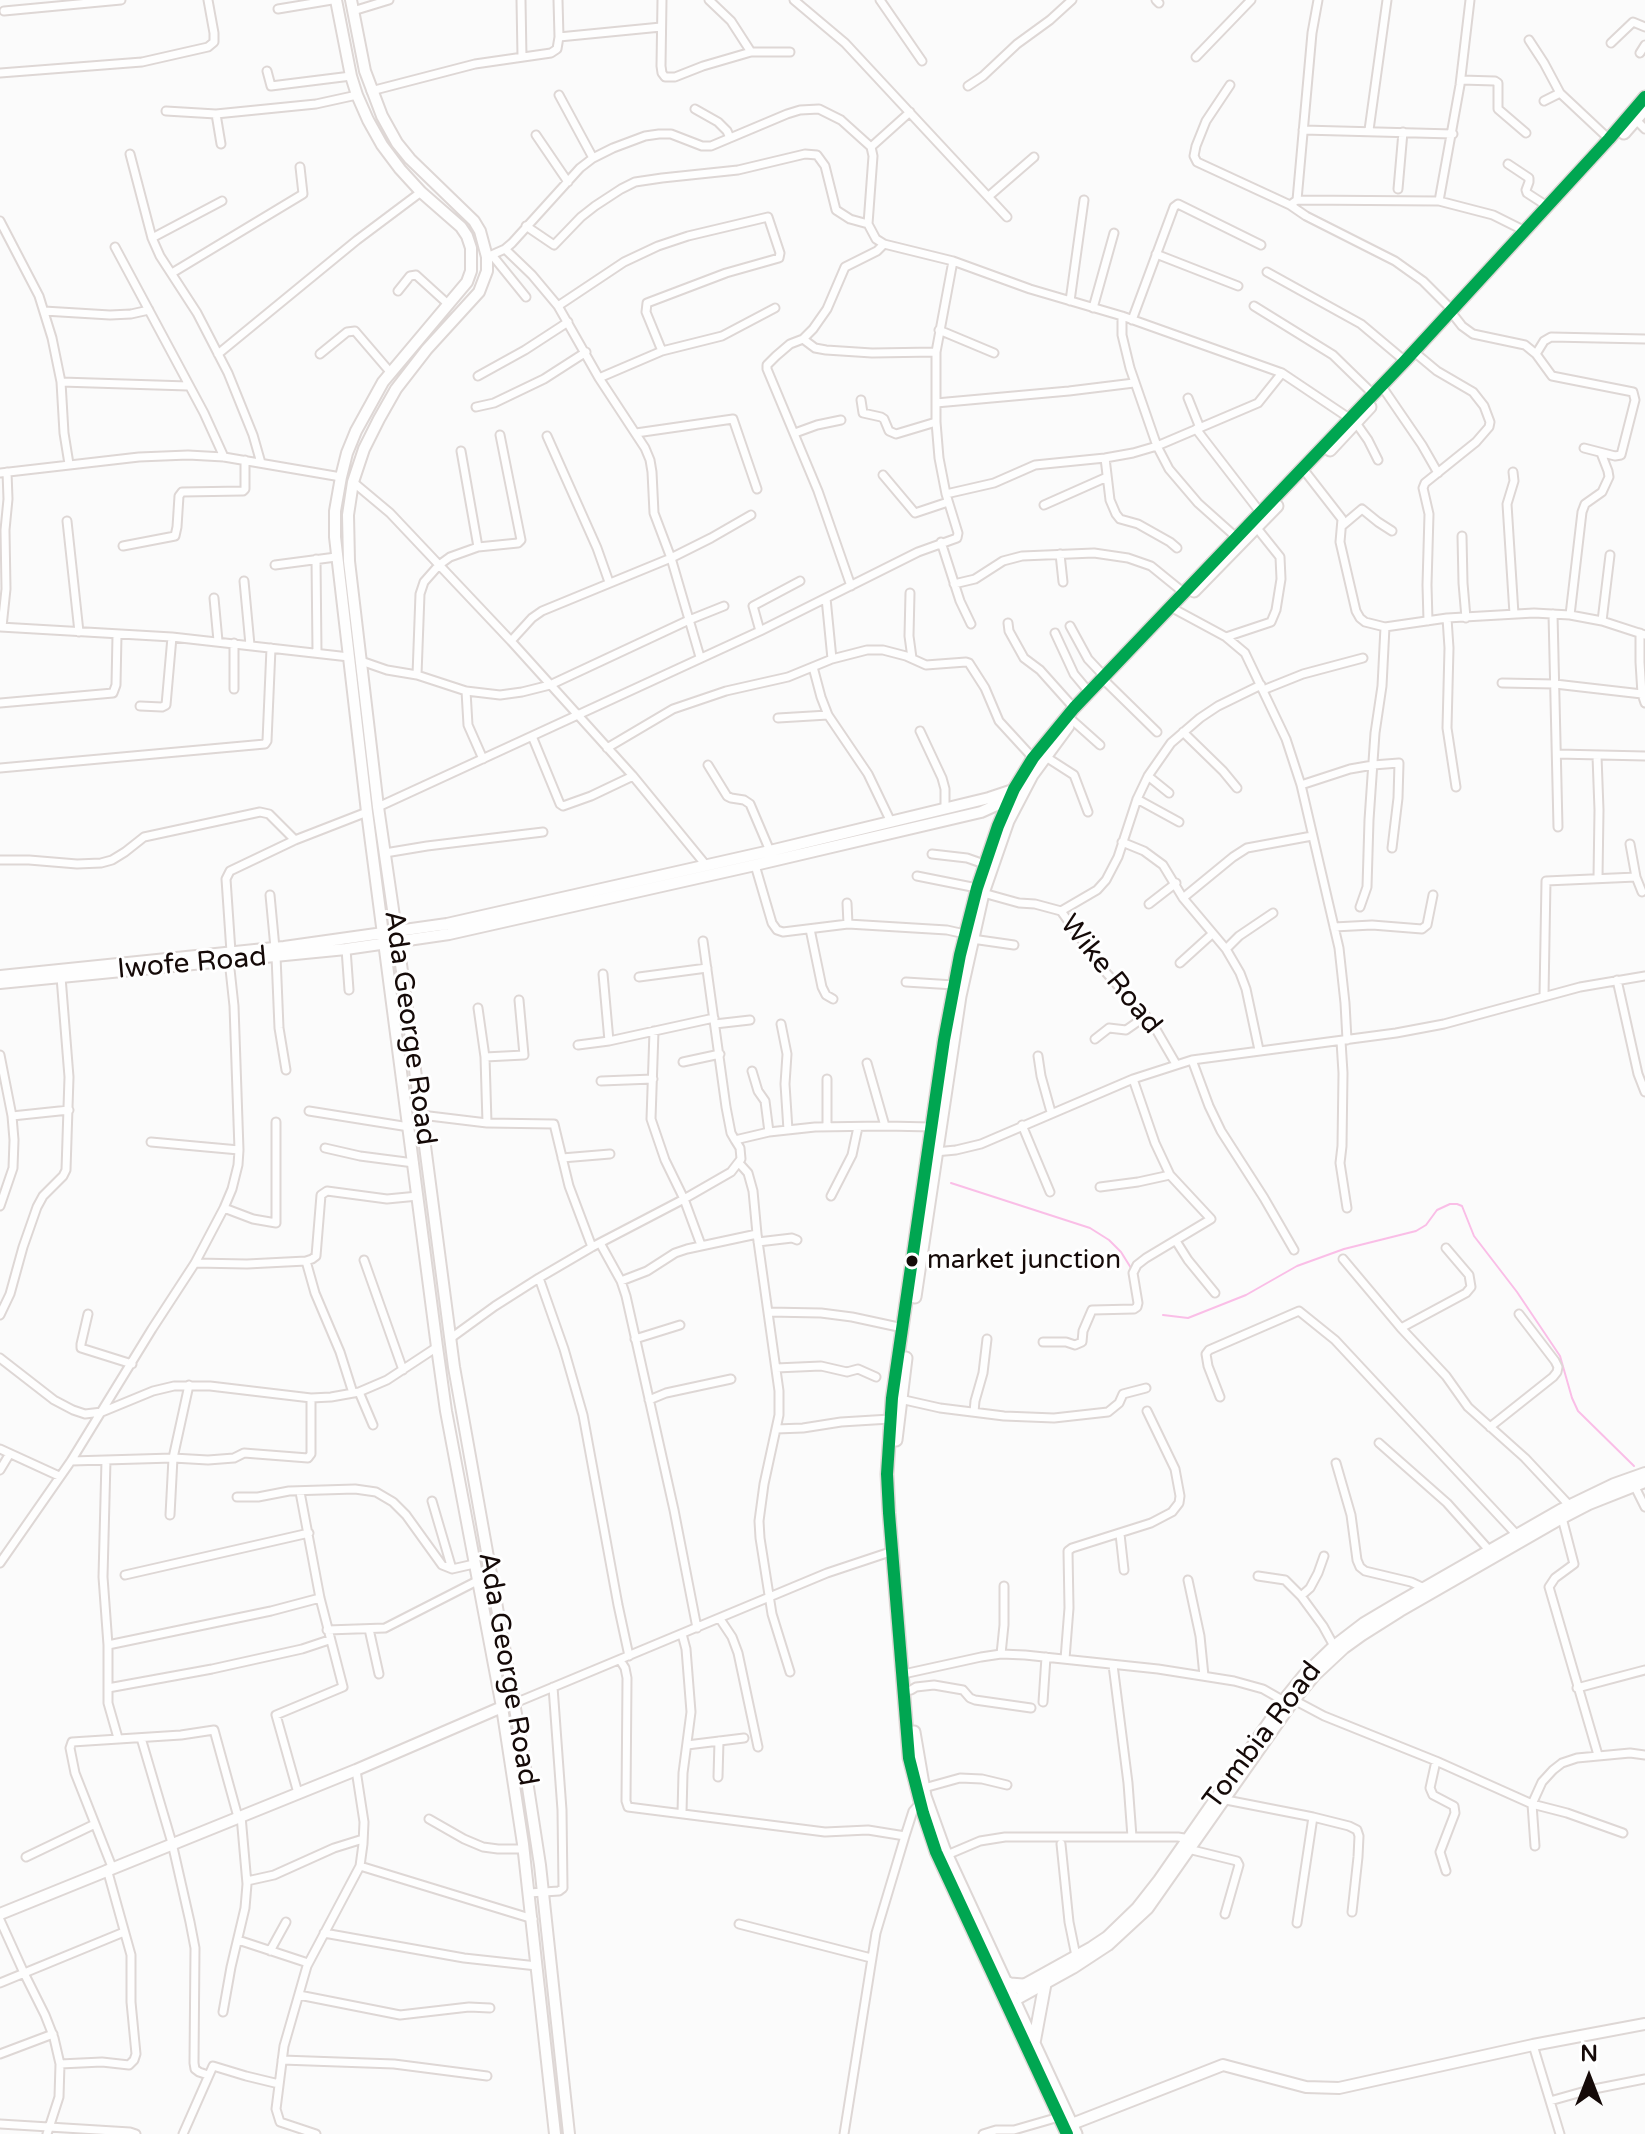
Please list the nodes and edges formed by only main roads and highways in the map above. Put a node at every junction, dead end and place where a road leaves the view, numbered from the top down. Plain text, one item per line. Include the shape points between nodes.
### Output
1 (334, 0) edge
2 (352, 6) edge
3 (1645, 97) edge
4 (1645, 109) edge
5 (1641, 124) edge
6 (1453, 314) junction
7 (1379, 393) junction
8 (1322, 453) junction
9 (1106, 680) junction
10 (1073, 714) junction
11 (1020, 788) junction
12 (989, 798) junction
13 (1008, 803) junction
14 (981, 812) junction
15 (1003, 824) junction
16 (980, 891) junction
17 (379, 910) junction
18 (394, 917) junction
19 (418, 929) junction
20 (969, 936) junction
21 (396, 937) junction
22 (356, 938) junction
23 (383, 939) junction
24 (276, 952) junction
25 (230, 956) junction
26 (0, 976) edge
27 (0, 983) edge
28 (936, 1128) junction
29 (932, 1152) junction
30 (1645, 1473) edge
31 (1637, 1481) edge
32 (1564, 1511) junction
33 (1288, 1699) junction
34 (502, 1707) junction
35 (924, 1802) junction
36 (1188, 1844) junction
37 (0, 1914) edge
38 (1045, 1984) junction
39 (1023, 1985) joint
40 (1007, 1995) junction
41 (1645, 2024) edge
42 (1034, 2043) junction
43 (1072, 2131) edge
44 (555, 2134) edge
45 (569, 2134) edge

1 - 17 main road, Ada George Road via 357,95 382,145 421,192 461,227 471,248 467,282 391,373 356,431 335,511 336,557
2 - 18 main road, Ada George Road via 365,71 382,116 397,143 474,221 490,256 479,292 396,389 364,449 348,515
3 - 6 main road
4 - 5 main road
5 - 6 main road
6 - 7 main road
6 - 7 main road
7 - 8 main road
8 - 9 main road via 1183,592
8 - 9 main road
9 - 10 main road
9 - 10 main road
10 - 11 main road
11 - 12 main road
11 - 13 main road
12 - 13 main road
12 - 19 main road
13 - 14 main road
13 - 15 main road
14 - 15 main road
14 - 21 main road via 464,930
15 - 16 main road
15 - 16 main road via 984,864
16 - 20 main road
17 - 22 main road via 371,929
17 - 23 main road, Ada George Road
18 - 19 main road
18 - 21 main road, Ada George Road
19 - 21 main road
20 - 28 main road
20 - 28 main road via 944,1040
21 - 23 main road
21 - 45 main road, Ada George Road via 468,1454 530,1793
22 - 23 main road, Iwofe Road
22 - 24 main road, Iwofe Road
23 - 24 main road, Iwofe Road via 346,949
23 - 34 main road, Ada George Road via 448,1423
24 - 25 main road, Iwofe Road
25 - 26 main road, Iwofe Road
25 - 27 main road, Iwofe Road
28 - 29 main road
29 - 35 main road via 894,1479 908,1673
29 - 35 main road via 890,1419 887,1474 909,1758
30 - 31 main road, Tombia Road
31 - 32 main road, Tombia Road
32 - 33 main road, Tombia Road via 1362,1635
32 - 33 main road, Tombia Road via 1364,1623 1304,1675
33 - 36 main road, Tombia Road
34 - 37 main road
34 - 44 main road, Ada George Road via 533,1919
35 - 40 main road
35 - 40 main road via 936,1852
36 - 38 main road, Tombia Road via 1148,1908 1123,1934
36 - 39 main road, Tombia Road via 1107,1937
38 - 40 main road, Tombia Road
38 - 42 main road
39 - 40 main road via 1010,1984
40 - 42 main road
40 - 43 main road via 1059,2117
41 - 43 main road via 1339,2088 1306,2087 1223,2065
42 - 43 main road

